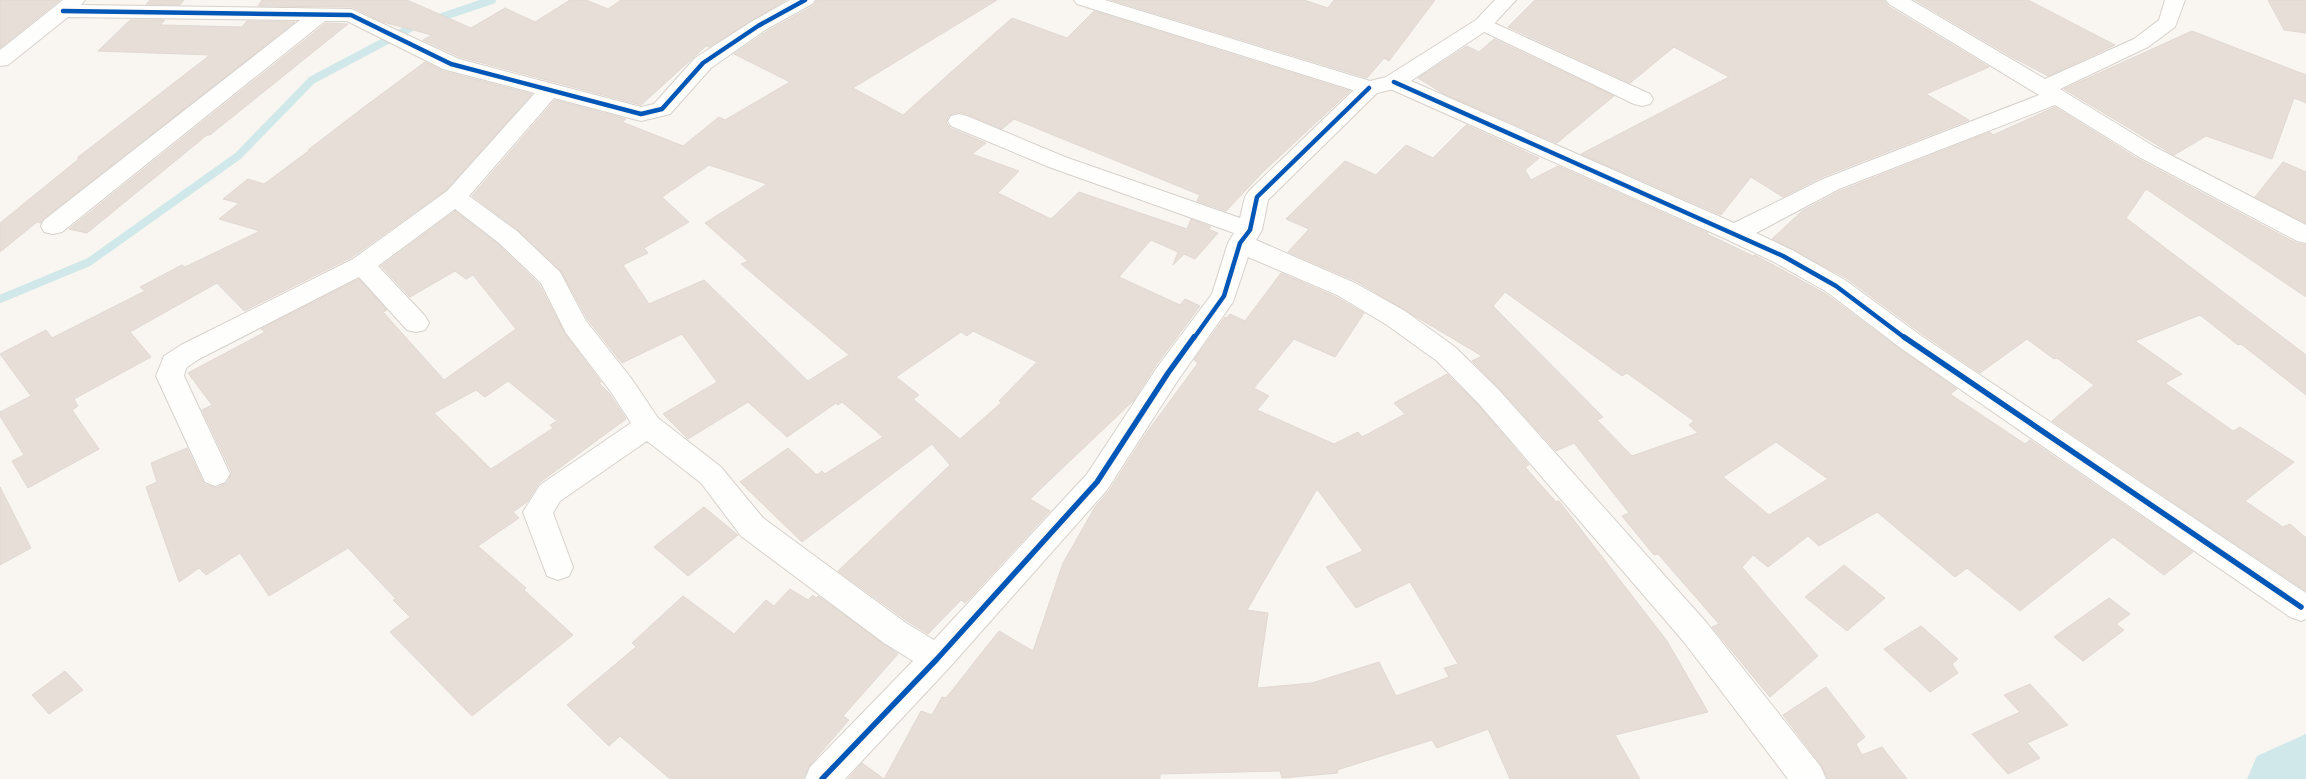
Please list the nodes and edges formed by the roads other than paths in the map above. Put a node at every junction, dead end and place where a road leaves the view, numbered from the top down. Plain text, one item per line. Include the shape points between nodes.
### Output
1 (372, 0) edge
2 (805, 0) edge
3 (1084, 0) edge
4 (1506, 0) edge
5 (1896, 0) edge
6 (2176, 0) edge
7 (69, 6) edge
8 (320, 15) junction
9 (351, 15) junction
10 (1483, 24) junction
11 (0, 60) edge
12 (1382, 85) junction
13 (548, 91) junction
14 (2051, 92) junction
15 (1642, 99) dead end
16 (959, 121) dead end
17 (455, 197) junction
18 (53, 226) dead end
19 (1734, 233) junction
20 (2306, 235) edge
21 (1245, 237) junction
22 (362, 266) junction
23 (416, 323) dead end
24 (648, 426) junction
25 (215, 474) dead end
26 (558, 567) dead end
27 (2301, 607) dead end
28 (937, 659) junction
29 (822, 779) edge
30 (1809, 779) edge

1 - 9 street
2 - 13 street via 758,26 703,63 662,110 641,114
3 - 12 street
4 - 10 street
5 - 14 street
6 - 14 street via 2168,23 2141,43
7 - 8 street
7 - 11 street
8 - 9 street
8 - 18 street
9 - 13 street via 451,64
10 - 12 street
10 - 15 street
12 - 19 street
12 - 21 street via 1257,197
13 - 17 street
14 - 19 street via 1831,184
14 - 20 street via 2178,169
16 - 21 street
17 - 22 street
17 - 24 street via 508,237 552,278 575,326
19 - 27 street via 1836,286 1911,342
21 - 28 street via 1224,296 1168,372 1097,482
21 - 30 street via 1396,318 1446,354 1496,404 1695,632
22 - 23 street
22 - 25 street via 174,363 170,376
24 - 26 street via 550,493 538,512
24 - 28 street via 710,475 752,527 894,634
28 - 29 street

